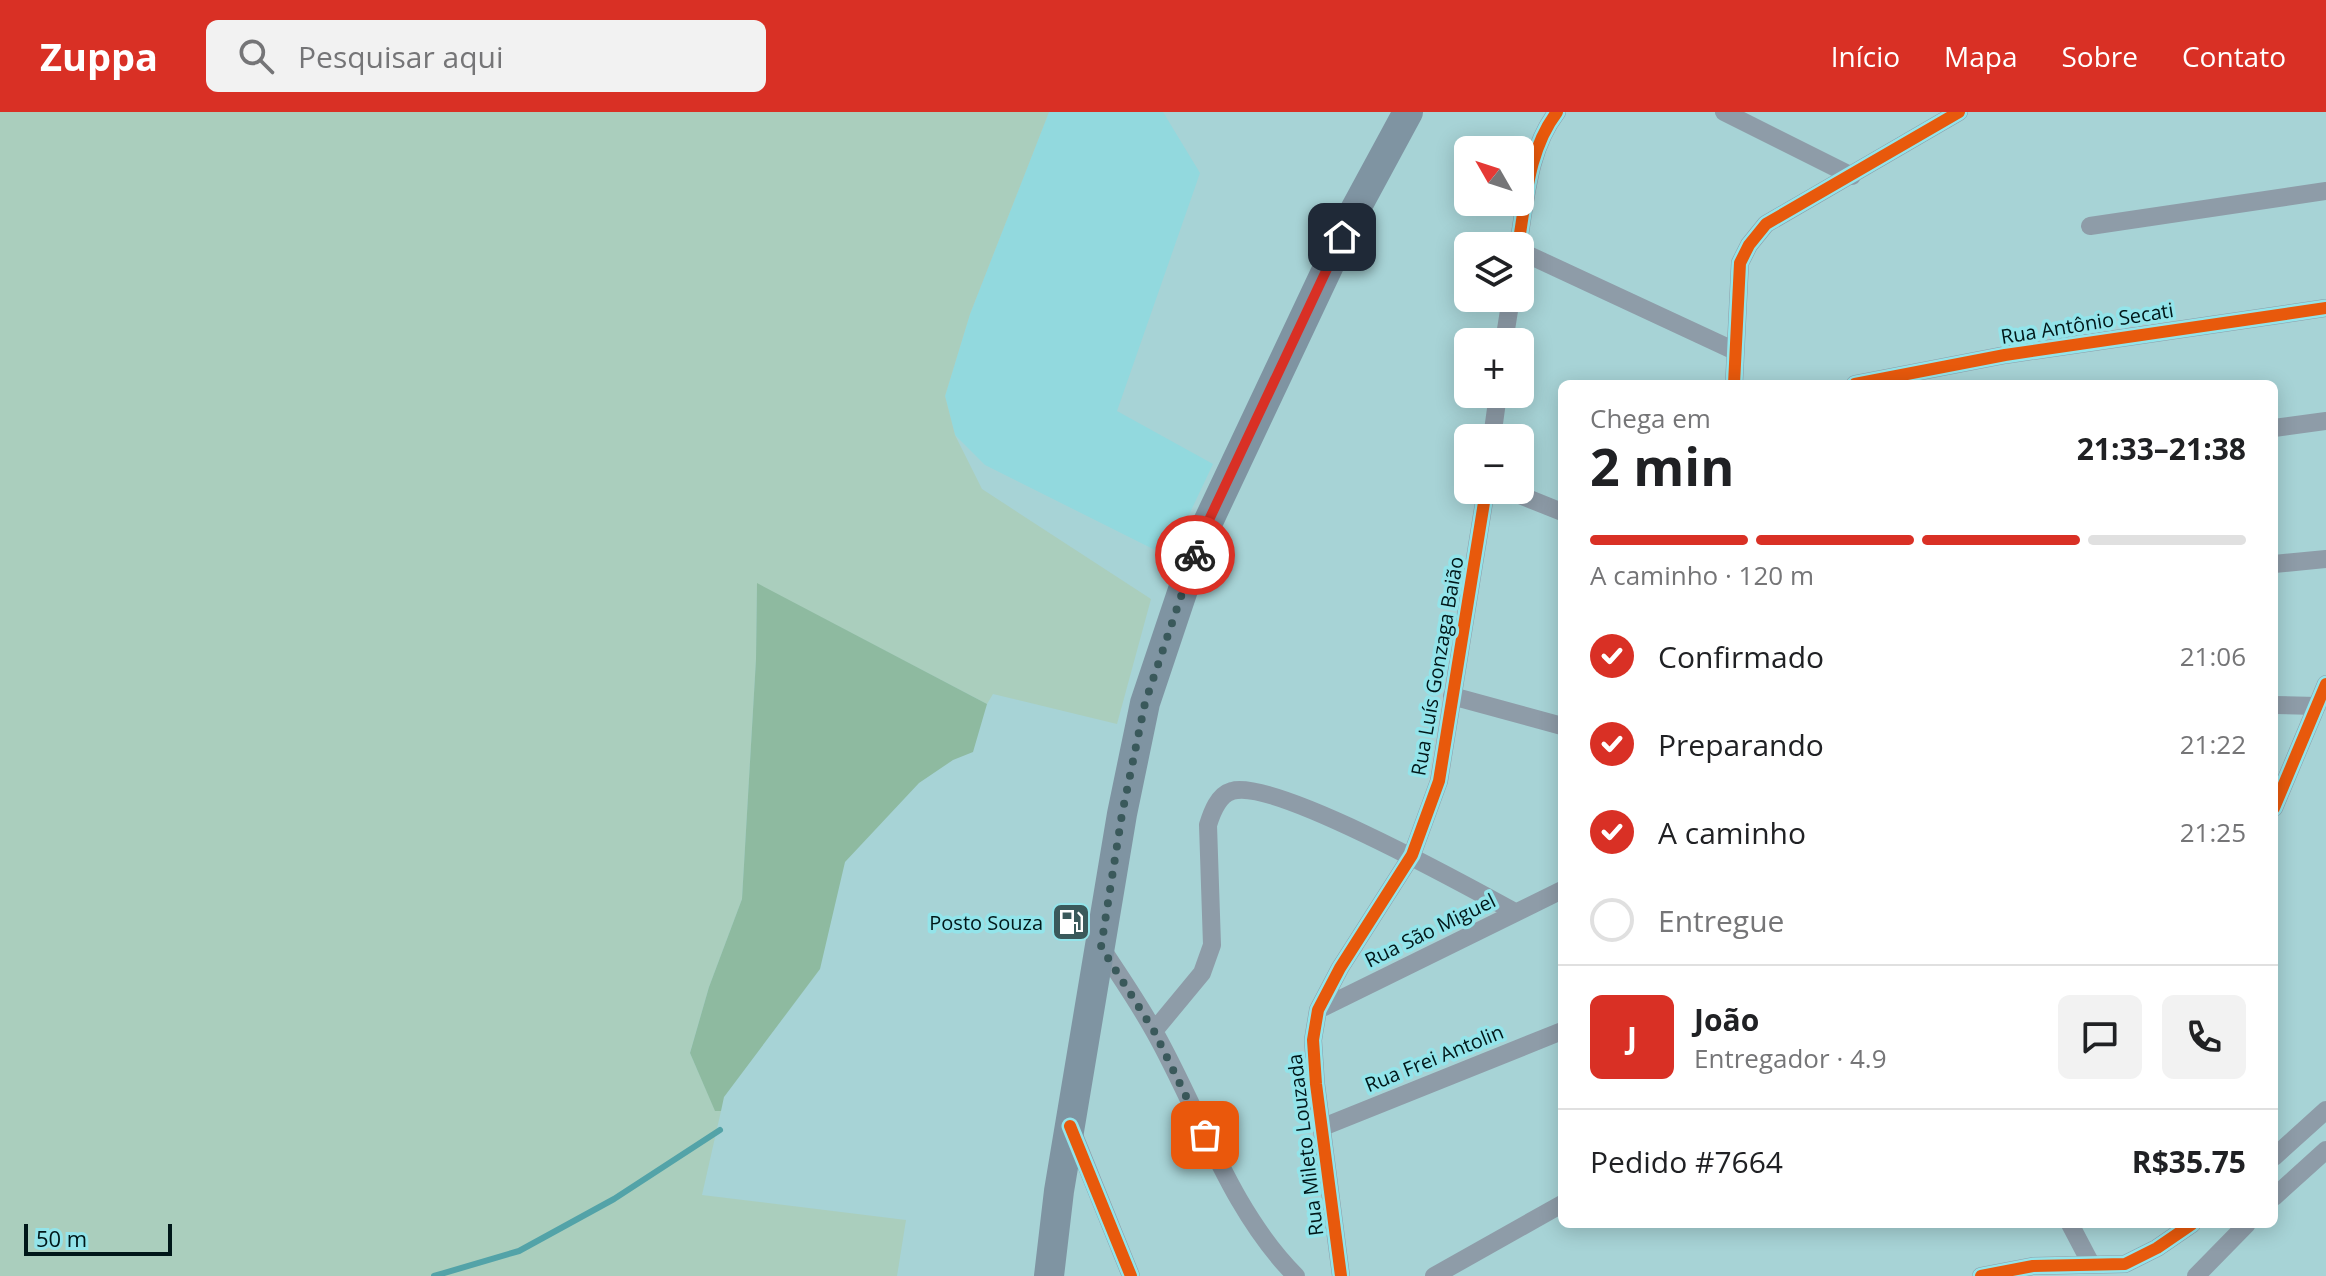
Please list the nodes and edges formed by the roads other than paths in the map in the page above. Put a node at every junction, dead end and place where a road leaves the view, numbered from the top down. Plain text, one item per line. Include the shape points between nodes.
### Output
1 (1408, 112) edge
2 (1557, 112) edge
3 (1724, 112) edge
4 (1959, 112) edge
5 (1852, 176) junction
6 (2326, 191) edge
7 (2090, 226) dead end
8 (1522, 232) edge
9 (1534, 255) edge
10 (2326, 308) edge
11 (1735, 351) junction
12 (1734, 380) edge
13 (1876, 380) edge
14 (2326, 421) edge
15 (2278, 427) edge
16 (1534, 501) edge
17 (1484, 504) edge
18 (1558, 510) edge
19 (2326, 559) edge
20 (2278, 564) edge
21 (2326, 684) edge
22 (1452, 696) junction
23 (2278, 705) edge
24 (2317, 706) junction
25 (1558, 725) edge
26 (2278, 799) edge
27 (1412, 855) junction
28 (1558, 892) edge
29 (1515, 912) junction
30 (1101, 947) junction
31 (1318, 1010) junction
32 (1154, 1031) junction
33 (1558, 1033) edge
34 (2326, 1110) edge
35 (1070, 1126) junction
36 (1323, 1127) junction
37 (2326, 1150) edge
38 (2278, 1153) edge
39 (2278, 1193) edge
40 (1558, 1206) edge
41 (2072, 1228) edge
42 (2186, 1228) edge
43 (2243, 1228) edge
44 (2091, 1264) junction
45 (1049, 1276) edge
46 (1131, 1276) edge
47 (1296, 1276) edge
48 (1341, 1276) edge
49 (1434, 1276) edge
50 (1981, 1276) edge
51 (2196, 1276) edge

1 - 30 highway via 1355,210 1200,539 1145,703
2 - 8 street via 1536,147
3 - 5 street
4 - 5 street
5 - 11 street via 1766,224 1749,245 1740,263
6 - 7 street
9 - 11 street
10 - 13 street, Rua Antônio Secati via 2005,355
11 - 12 street
14 - 15 street
16 - 18 street
17 - 22 street, Rua Luís Gonzaga Baião
19 - 20 street
21 - 24 street
22 - 25 street
22 - 27 street, Rua Luís Gonzaga Baião via 1439,781
23 - 24 street
24 - 26 street
27 - 29 street
27 - 31 street, Rua Luís Gonzaga Baião
27 - 32 street via 1250,790 1221,798 1208,825 1212,945 1202,973
28 - 29 street, Rua São Miguel
29 - 31 street, Rua São Miguel
30 - 32 street
30 - 35 highway
31 - 36 street, Rua Mileto Louzada via 1313,1040
32 - 47 street via 1235,1193
33 - 36 street, Rua Frei Antolin
34 - 38 street
35 - 45 highway
35 - 46 street
36 - 48 street, Rua Mileto Louzada
37 - 39 street
40 - 49 street
41 - 44 street
42 - 44 street via 2125,1264
43 - 51 street
44 - 50 street via 2033,1266

